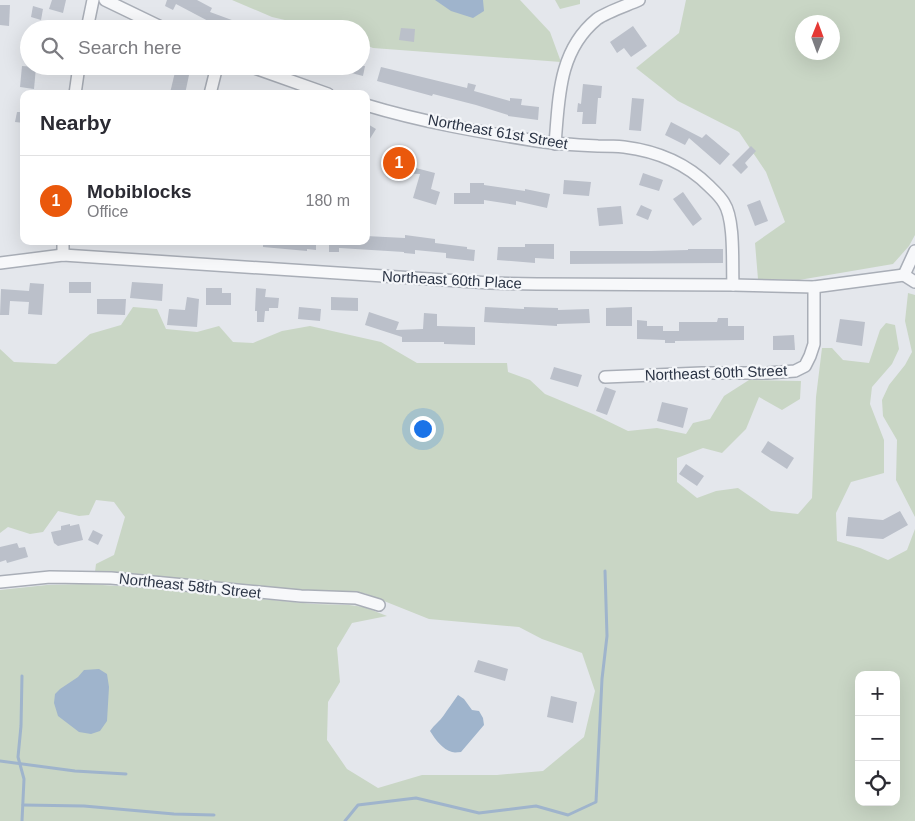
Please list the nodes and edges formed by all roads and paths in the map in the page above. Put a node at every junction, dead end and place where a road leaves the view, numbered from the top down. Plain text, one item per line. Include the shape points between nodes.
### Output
1 (93, 0) edge
2 (105, 0) edge
3 (640, 0) edge
4 (89, 20) edge
5 (146, 20) edge
6 (78, 75) edge
7 (215, 75) edge
8 (275, 75) edge
9 (76, 90) edge
10 (211, 90) edge
11 (317, 90) edge
12 (370, 106) edge
13 (555, 144) junction
14 (63, 245) edge
15 (915, 251) edge
16 (63, 255) junction
17 (0, 263) edge
18 (904, 275) junction
19 (915, 282) edge
20 (733, 285) junction
21 (814, 287) junction
22 (605, 377) dead end
23 (0, 582) edge
24 (379, 605) dead end

1 - 4 street
2 - 5 street
3 - 13 street via 598,18 581,36 563,74
6 - 9 street
7 - 10 street
8 - 11 street
12 - 13 street, Northeast 61st Street
13 - 20 street, Northeast 61st Street via 642,150 665,157 701,178 724,202 728,211
14 - 16 street
15 - 18 street
16 - 17 street, Northeast 60th Place
16 - 20 street, Northeast 60th Place via 490,283
18 - 19 street
18 - 21 street, Northeast 60th Place
20 - 21 street, Northeast 60th Place
21 - 22 street, Northeast 60th Street via 814,344 804,366 795,371
23 - 24 street, Northeast 58th Street via 50,577 112,578 356,598

